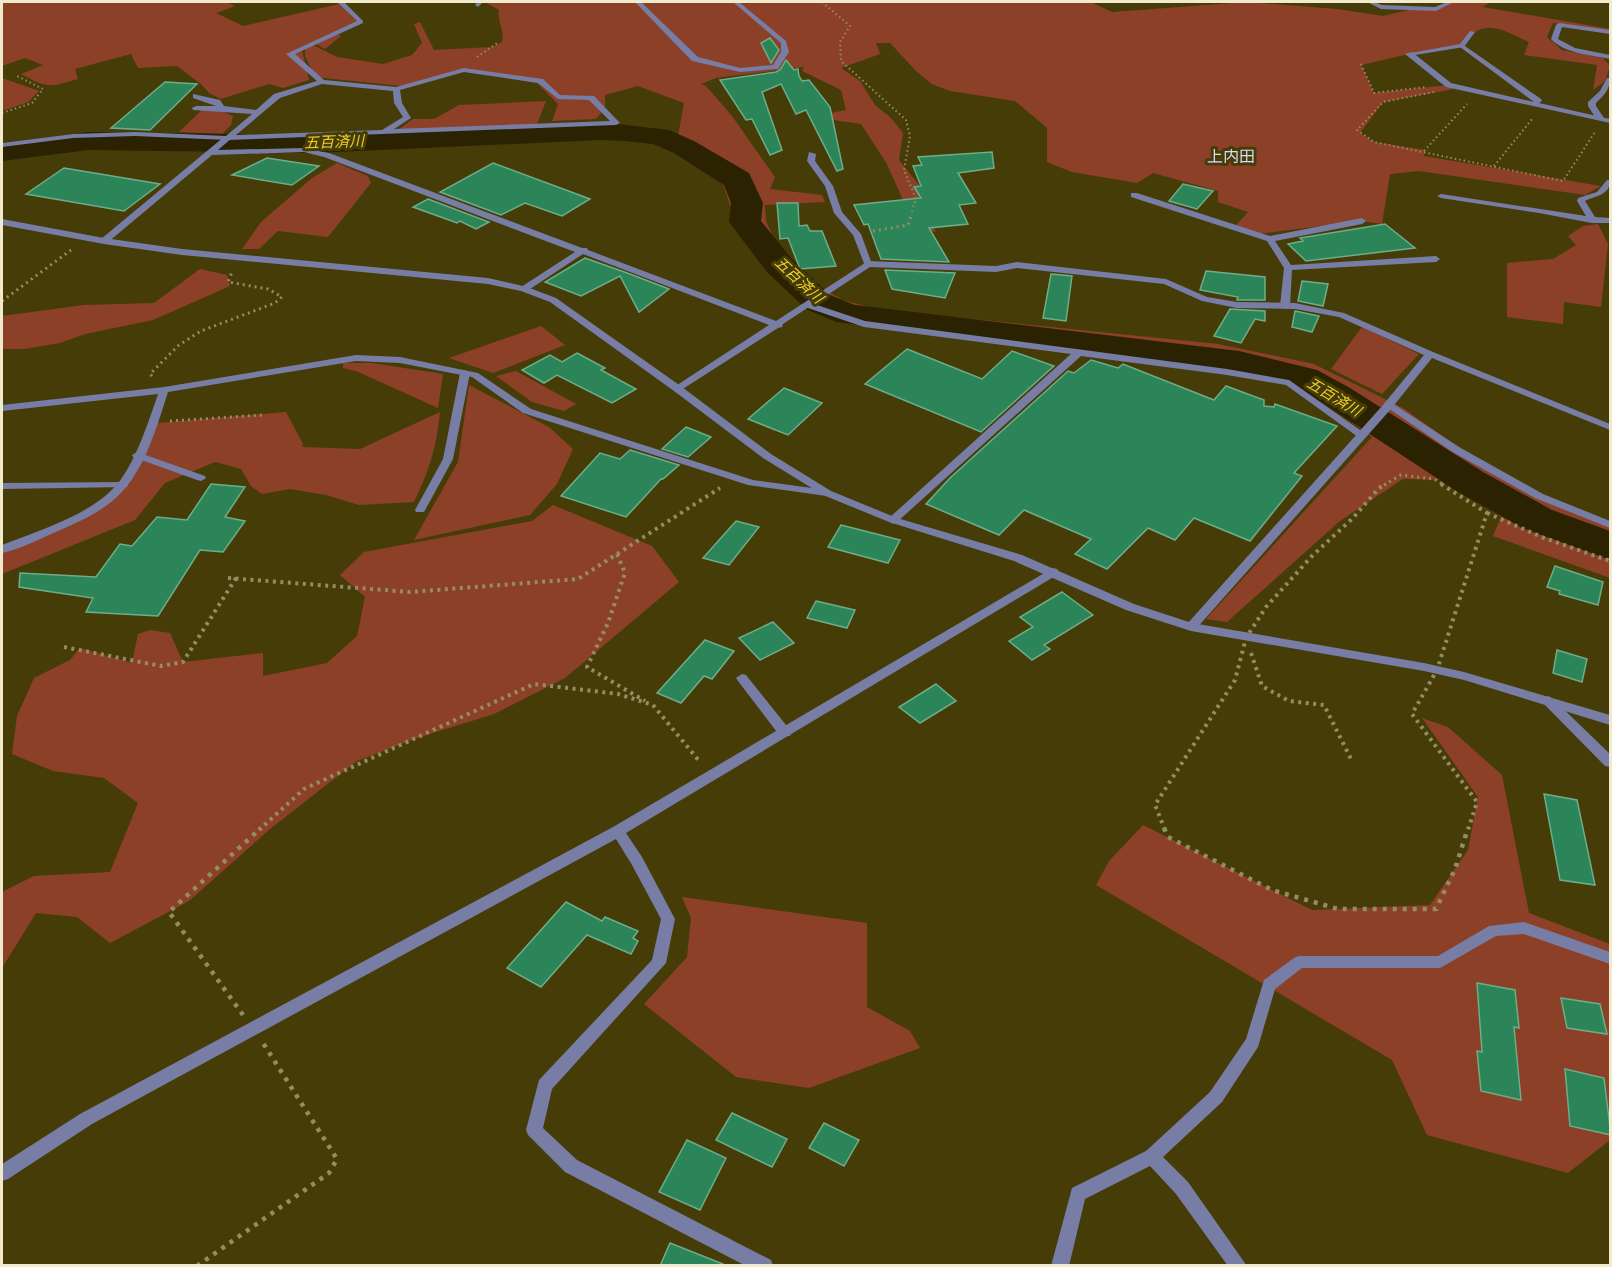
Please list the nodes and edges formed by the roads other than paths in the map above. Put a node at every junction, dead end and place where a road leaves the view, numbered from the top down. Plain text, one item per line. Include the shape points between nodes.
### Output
1 (343, 2) edge
2 (638, 2) edge
3 (736, 2) edge
4 (1370, 2) edge
5 (1451, 2) edge
6 (1472, 32) dead end
7 (1611, 32) edge
8 (1462, 46) junction
9 (1611, 57) edge
10 (1611, 80) edge
11 (322, 82) junction
12 (396, 89) junction
13 (196, 96) dead end
14 (1544, 106) junction
15 (196, 108) dead end
16 (222, 108) junction
17 (257, 112) junction
18 (1600, 118) junction
19 (1611, 121) edge
20 (383, 133) junction
21 (228, 138) junction
22 (2, 145) edge
23 (212, 153) junction
24 (812, 154) dead end
25 (1611, 182) edge
26 (1134, 195) dead end
27 (1441, 196) dead end
28 (1592, 220) junction
29 (1611, 220) edge
30 (1362, 221) dead end
31 (2, 222) edge
32 (1270, 238) junction
33 (104, 241) junction
34 (584, 250) junction
35 (1436, 259) dead end
36 (868, 264) junction
37 (1288, 268) junction
38 (524, 289) junction
39 (808, 305) junction
40 (1285, 306) junction
41 (779, 325) junction
42 (1078, 353) junction
43 (1430, 354) junction
44 (465, 373) junction
45 (678, 389) junction
46 (164, 390) junction
47 (1388, 406) junction
48 (2, 408) edge
49 (1611, 414) edge
50 (1606, 425) edge
51 (1359, 438) junction
52 (137, 455) junction
53 (201, 478) dead end
54 (123, 485) junction
55 (2, 486) edge
56 (827, 494) junction
57 (420, 510) dead end
58 (893, 520) junction
59 (1611, 525) edge
60 (2, 549) edge
61 (1053, 572) junction
62 (1191, 627) junction
63 (742, 678) dead end
64 (1548, 701) junction
65 (1611, 720) edge
66 (785, 733) junction
67 (1611, 762) edge
68 (618, 831) junction
69 (1611, 958) edge
70 (1152, 1157) junction
71 (2, 1173) edge
72 (765, 1266) edge
73 (1060, 1266) edge
74 (1239, 1266) edge

1 - 11 street via 361,22 290,54
2 - 3 street via 695,59 740,70 775,67 785,52 784,42
4 - 5 street via 1381,7 1436,9
6 - 8 street
7 - 9 street via 1559,25 1554,39 1558,44
8 - 14 street
8 - 14 street via 1409,54 1449,85
10 - 18 street via 1592,102
11 - 12 street
11 - 17 street via 277,96
12 - 20 street via 398,103 407,118
12 - 20 street via 464,70 509,76 540,81 558,97 591,98 616,123
13 - 16 street via 217,102
14 - 18 street
15 - 16 street
16 - 17 street
17 - 21 street
18 - 19 street
20 - 21 street
21 - 22 street via 95,135
21 - 23 street
23 - 33 street
23 - 34 street via 304,150 326,155
24 - 36 street via 811,161 829,186 838,213 857,234
25 - 28 street via 1600,194 1582,198
26 - 32 street
27 - 28 street
28 - 29 street
30 - 32 street
31 - 33 street
32 - 37 street
33 - 38 street via 488,281
34 - 38 street
34 - 41 street
35 - 37 street
36 - 39 street
36 - 40 street via 996,269 1017,265 1166,282 1205,299 1238,305
37 - 40 street
38 - 45 street via 554,300
39 - 41 street
39 - 42 street via 864,324
40 - 43 street via 1341,315
41 - 45 street
42 - 51 street via 1289,383
42 - 58 street
43 - 47 street
43 - 50 street
44 - 46 street via 400,360 356,358
44 - 56 street via 475,375 527,411 752,483
44 - 57 street via 448,459
45 - 56 street via 767,456
46 - 48 street
46 - 52 street
47 - 51 street
47 - 59 street via 1539,496
49 - 50 street
51 - 62 street
52 - 53 street
52 - 54 street
54 - 55 street
54 - 60 street via 71,521
56 - 58 street
58 - 61 street
61 - 62 street via 1130,607
61 - 66 street
62 - 64 street via 1437,670
63 - 66 street
64 - 65 street
64 - 67 street
66 - 68 street
68 - 71 street via 86,1119
68 - 72 street via 668,919 658,963 545,1085 534,1130 571,1166
69 - 70 street via 1524,928 1494,930 1440,962 1299,962 1269,985 1253,1042 1216,1097
70 - 73 street via 1078,1194
70 - 74 street via 1182,1188

